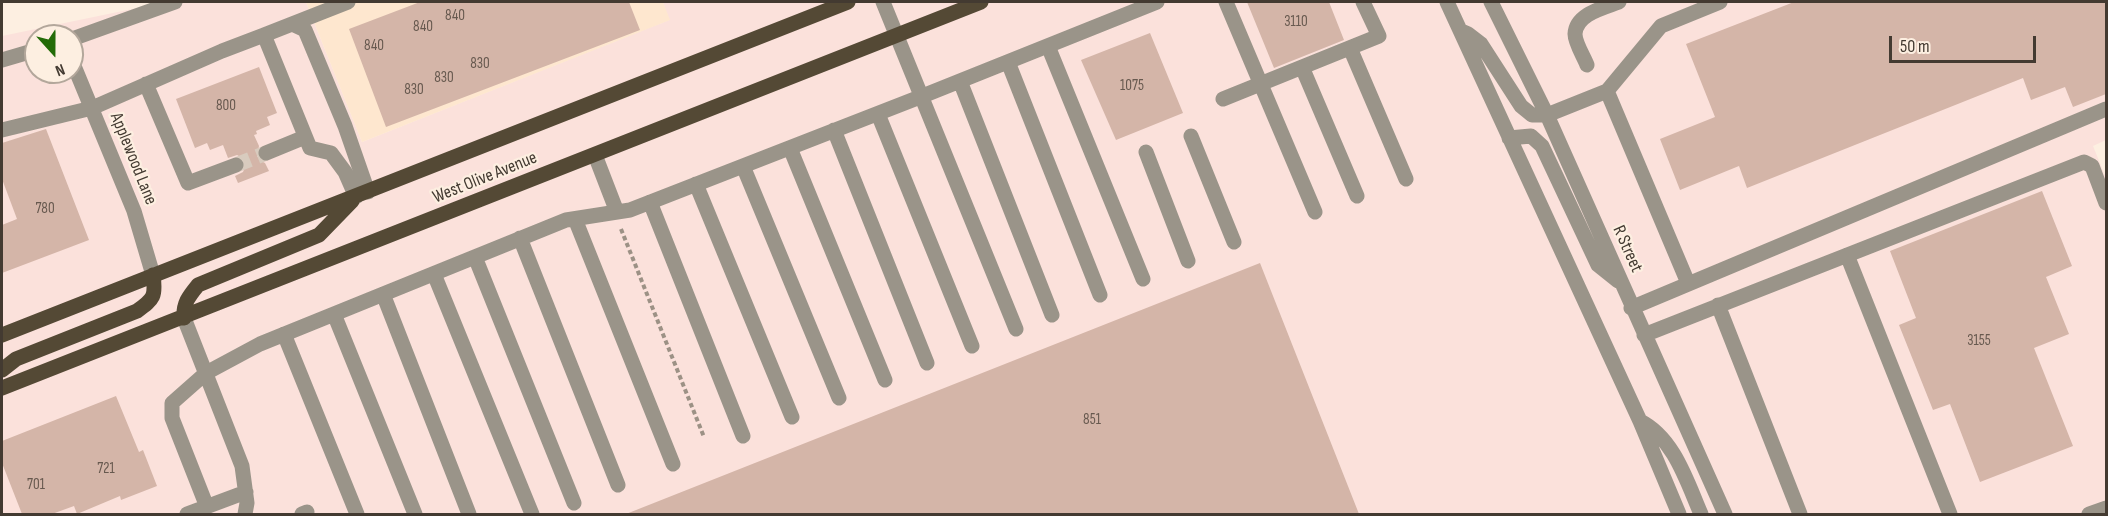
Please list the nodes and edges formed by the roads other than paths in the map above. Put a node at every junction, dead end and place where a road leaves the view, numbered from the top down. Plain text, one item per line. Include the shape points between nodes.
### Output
1 (175, 2) edge
2 (348, 2) edge
3 (848, 2) edge
4 (883, 2) edge
5 (981, 2) edge
6 (1158, 2) edge
7 (1226, 2) edge
8 (1363, 2) edge
9 (1447, 2) edge
10 (1619, 2) edge
11 (1495, 3) edge
12 (1710, 3) edge
13 (292, 24) junction
14 (1461, 31) junction
15 (84, 35) edge
16 (264, 35) junction
17 (897, 35) junction
18 (1048, 46) junction
19 (1350, 48) junction
20 (24, 54) edge
21 (2, 60) edge
22 (1008, 62) junction
23 (1587, 65) dead end
24 (1302, 67) junction
25 (960, 81) junction
26 (82, 84) edge
27 (146, 84) junction
28 (1260, 84) junction
29 (1607, 91) junction
30 (920, 97) junction
31 (1223, 99) dead end
32 (92, 108) junction
33 (2106, 109) edge
34 (878, 114) junction
35 (1547, 115) junction
36 (2, 130) edge
37 (834, 130) junction
38 (1191, 136) dead end
39 (305, 137) junction
40 (1509, 138) junction
41 (790, 148) junction
42 (1146, 152) dead end
43 (266, 153) tunnel mouth
44 (595, 155) junction
45 (236, 165) tunnel mouth
46 (743, 166) junction
47 (1406, 179) dead end
48 (696, 184) junction
49 (362, 194) junction
50 (1357, 196) dead end
51 (650, 202) junction
52 (2106, 204) edge
53 (617, 212) junction
54 (1315, 212) dead end
55 (575, 219) junction
56 (520, 238) junction
57 (1234, 242) dead end
58 (1846, 255) junction
59 (476, 257) junction
60 (1188, 261) dead end
61 (434, 274) junction
62 (153, 275) junction
63 (1143, 279) dead end
64 (1621, 283) junction
65 (1688, 283) junction
66 (383, 294) junction
67 (1100, 296) dead end
68 (1718, 305) junction
69 (1631, 308) junction
70 (334, 314) junction
71 (1052, 315) dead end
72 (184, 318) junction
73 (1016, 329) dead end
74 (284, 334) junction
75 (2, 335) edge
76 (1644, 335) junction
77 (972, 346) dead end
78 (927, 363) dead end
79 (2, 370) edge
80 (206, 374) junction
81 (885, 380) dead end
82 (2, 388) edge
83 (839, 398) dead end
84 (792, 417) dead end
85 (1640, 421) junction
86 (743, 436) dead end
87 (673, 464) dead end
88 (618, 485) dead end
89 (246, 492) junction
90 (574, 503) dead end
91 (207, 507) junction
92 (2106, 508) edge
93 (187, 514) edge
94 (245, 514) edge
95 (357, 514) edge
96 (415, 514) edge
97 (469, 514) edge
98 (531, 514) edge
99 (1679, 514) edge
100 (1701, 514) edge
101 (1725, 514) edge
102 (1800, 514) edge
103 (1950, 514) edge
104 (2089, 514) edge

1 - 15 street
2 - 13 street
3 - 49 main road, West Olive Avenue
4 - 17 street
5 - 17 main road, West Olive Avenue
6 - 18 street
7 - 28 street
8 - 19 street via 1378,36
9 - 14 street
10 - 23 street via 1592,12 1579,22 1575,35
11 - 35 street, R Street
12 - 29 street via 1661,26
13 - 16 street
13 - 49 street via 306,30 345,126
14 - 35 street via 1481,44 1521,106 1532,114
14 - 40 street
16 - 27 street
16 - 39 street
17 - 30 street
17 - 44 main road, West Olive Avenue
18 - 22 street
18 - 63 street
19 - 24 street
19 - 47 street
20 - 21 street
22 - 25 street
22 - 67 street
24 - 28 street
24 - 50 street
25 - 30 street
25 - 71 street
26 - 32 street, Applewood Lane
27 - 32 street
27 - 45 street via 188,183
28 - 31 street
28 - 54 street
29 - 35 street
29 - 65 street
30 - 34 street
30 - 73 street
32 - 36 street
32 - 62 street, Applewood Lane via 134,211
33 - 65 street
34 - 37 street
34 - 77 street
35 - 64 street, R Street
37 - 41 street
37 - 78 street
38 - 57 street
39 - 43 street
39 - 49 street via 310,148 331,153
40 - 64 street via 1531,136 1542,146 1598,265
40 - 85 street
41 - 46 street
41 - 81 street
42 - 60 street
44 - 53 street
44 - 72 main road, West Olive Avenue
46 - 48 street
46 - 83 street
48 - 51 street
48 - 84 street
49 - 62 main road, West Olive Avenue
49 - 72 main road via 319,235 198,285 187,298
51 - 53 street
51 - 86 street
52 - 58 street via 2092,166 2084,162
53 - 55 street
55 - 56 street
55 - 87 street
56 - 59 street
56 - 88 street
58 - 68 street
58 - 103 street
59 - 61 street
59 - 90 street
61 - 66 street
61 - 98 street
62 - 75 main road, West Olive Avenue
62 - 79 main road via 152,300 137,311 16,359
64 - 69 street, R Street
65 - 69 street
66 - 70 street
66 - 97 street
68 - 76 street
68 - 102 street
69 - 76 street, R Street
70 - 74 street
70 - 96 street
72 - 80 street
72 - 82 main road, West Olive Avenue
74 - 80 street
74 - 95 street
76 - 101 street, R Street
80 - 89 street via 238,453
80 - 91 street via 172,403 172,418
85 - 99 street
85 - 100 street via 1662,436
89 - 91 street
89 - 94 street
91 - 93 street
92 - 104 street

